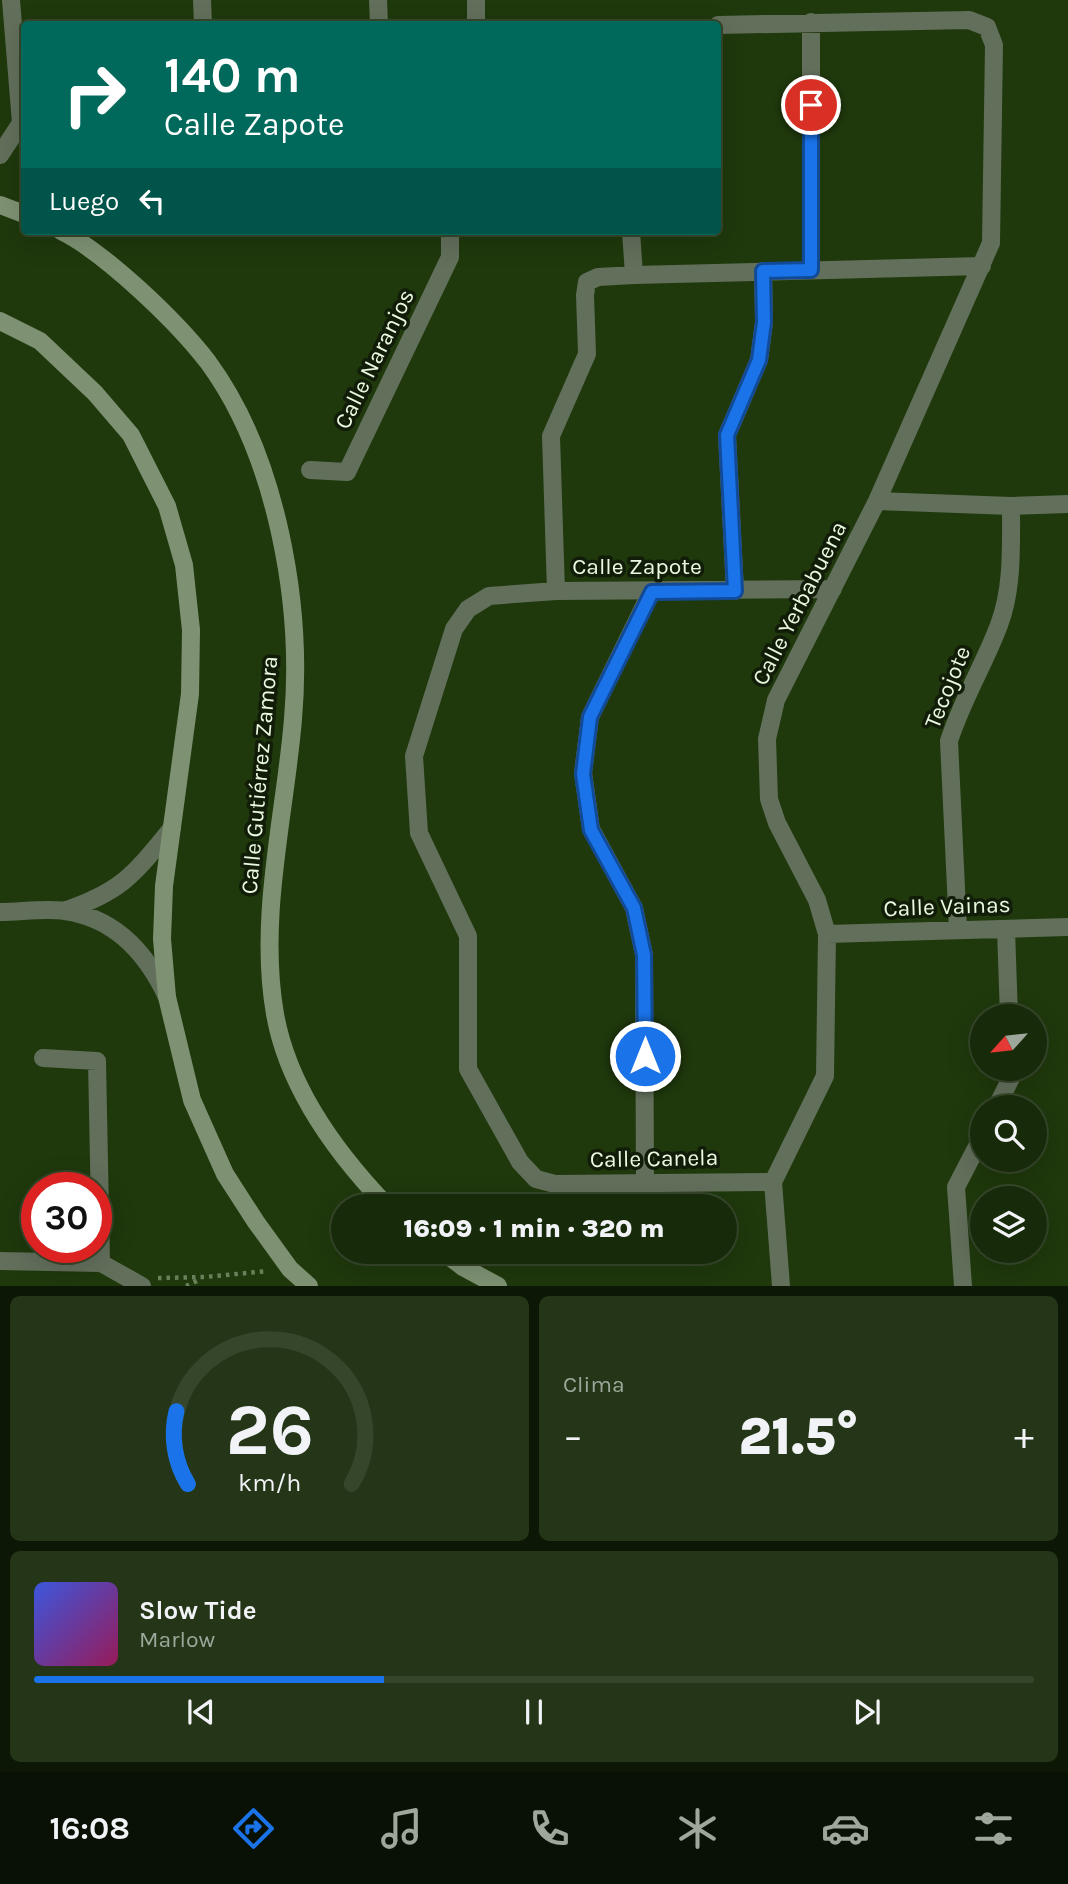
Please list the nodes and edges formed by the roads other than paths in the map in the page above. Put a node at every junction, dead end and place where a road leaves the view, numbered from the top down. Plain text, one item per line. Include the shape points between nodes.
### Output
1 (11, 0) edge
2 (202, 0) edge
3 (378, 0) edge
4 (476, 0) edge
5 (203, 21) edge
6 (379, 21) edge
7 (476, 21) edge
8 (811, 22) junction
9 (12, 24) edge
10 (721, 25) edge
11 (21, 110) edge
12 (21, 131) edge
13 (0, 155) edge
14 (0, 205) edge
15 (21, 213) edge
16 (68, 235) edge
17 (450, 235) edge
18 (631, 235) edge
19 (982, 265) junction
20 (811, 270) junction
21 (763, 271) junction
22 (634, 275) junction
23 (0, 321) edge
24 (310, 470) dead end
25 (877, 501) junction
26 (1068, 504) edge
27 (1011, 506) junction
28 (833, 589) junction
29 (556, 591) junction
30 (735, 591) junction
31 (652, 592) junction
32 (172, 828) junction
33 (64, 911) junction
34 (0, 912) edge
35 (1068, 927) edge
36 (1006, 929) junction
37 (958, 930) junction
38 (827, 934) junction
39 (167, 997) junction
40 (1009, 1004) edge
41 (43, 1058) dead end
42 (970, 1160) edge
43 (99, 1172) edge
44 (536, 1179) joint
45 (645, 1182) junction
46 (772, 1182) junction
47 (375, 1194) edge
48 (0, 1261) edge
49 (21, 1261) edge
50 (101, 1263) edge
51 (459, 1264) edge
52 (301, 1281) edge
53 (137, 1282) edge
54 (498, 1286) edge
55 (781, 1286) edge
56 (963, 1286) edge

1 - 9 street
2 - 5 street
3 - 6 street
4 - 7 street
8 - 10 street
8 - 19 street, Calle Yerbabuena via 969,20 987,27 994,45 991,243
8 - 20 street
9 - 11 street
12 - 13 street
14 - 15 main road
16 - 47 main road, Calle Gutiérrez Zamora via 122,274 208,362 244,424 269,487 286,557 295,642 293,717 269,947 275,1016 291,1067 321,1125
17 - 24 street, Calle Naranjos via 450,257 346,472
18 - 22 street
19 - 20 street
19 - 25 street, Calle Yerbabuena
20 - 21 street
21 - 22 street
21 - 30 street via 759,360 727,435
22 - 29 street via 587,282 587,355 551,436
23 - 32 main road via 40,341 95,393 131,435 167,506 184,565 191,630 190,694
25 - 27 street
25 - 28 street, Calle Yerbabuena
26 - 27 street
27 - 37 street, Tecojote via 1011,569 1000,624 958,710 949,741
28 - 30 street, Calle Zapote
28 - 38 street, Calle Yerbabuena via 776,700 766,738 769,799 817,900
29 - 31 street, Calle Zapote
29 - 44 street, Calle Zapote via 489,596 468,610 454,629 414,756 419,834 468,936 468,1069 520,1162
30 - 31 street, Calle Zapote
31 - 45 street via 590,717 583,774 591,830 634,908 644,955
32 - 33 street via 123,884
32 - 39 main road via 162,939
33 - 34 street
33 - 39 street via 113,928 138,949
35 - 36 street, Calle Vainas
36 - 37 street, Calle Vainas
36 - 40 street
37 - 38 street, Calle Vainas
38 - 46 street, Calle Yerbabuena via 825,1076
39 - 52 main road via 192,1100 225,1174
41 - 43 street via 97,1061
42 - 56 street via 956,1187
44 - 45 street, Calle Canela via 555,1184
45 - 46 street, Calle Canela
46 - 55 street
48 - 49 street
50 - 53 street
51 - 54 main road

